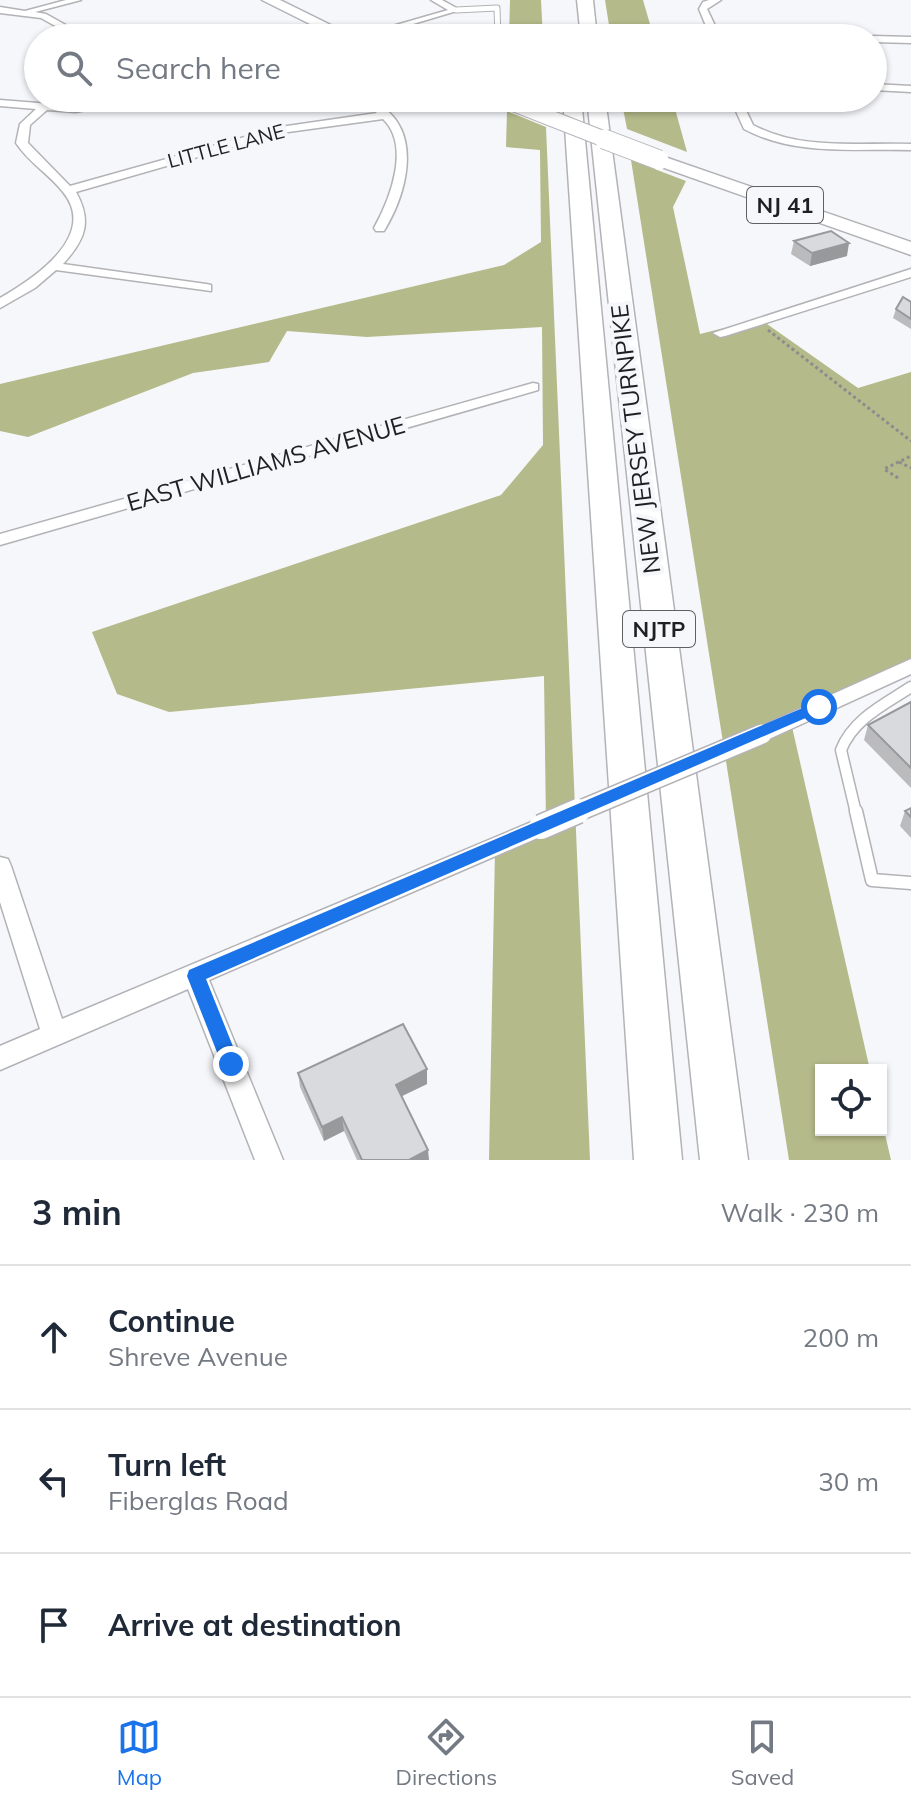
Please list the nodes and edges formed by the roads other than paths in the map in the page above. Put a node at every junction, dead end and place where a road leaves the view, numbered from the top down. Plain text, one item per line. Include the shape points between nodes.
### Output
1 (77, 0) edge
2 (269, 0) edge
3 (435, 0) edge
4 (585, 0) edge
5 (717, 0) edge
6 (0, 10) edge
7 (456, 10) junction
8 (26, 13) junction
9 (58, 24) edge
10 (322, 24) edge
11 (405, 24) edge
12 (498, 24) edge
13 (588, 24) edge
14 (710, 24) edge
15 (887, 39) edge
16 (911, 40) edge
17 (887, 88) edge
18 (911, 89) edge
19 (0, 103) edge
20 (24, 106) edge
21 (39, 112) edge
22 (382, 112) edge
23 (537, 112) edge
24 (573, 112) edge
25 (598, 112) edge
26 (741, 112) edge
27 (387, 115) junction
28 (911, 147) edge
29 (68, 190) junction
30 (380, 228) dead end
31 (911, 249) edge
32 (53, 266) junction
33 (911, 273) edge
34 (206, 288) dead end
35 (0, 304) edge
36 (720, 333) dead end
37 (533, 387) dead end
38 (0, 540) edge
39 (907, 678) edge
40 (0, 866) edge
41 (911, 883) edge
42 (195, 976) junction
43 (55, 1035) junction
44 (0, 1058) edge
45 (269, 1160) edge
46 (658, 1160) edge
47 (724, 1160) edge

1 - 8 street
2 - 10 main road
3 - 7 street
4 - 13 highway
5 - 14 street via 703,9
6 - 8 street
7 - 11 street
7 - 12 lane via 498,9
8 - 9 street
15 - 16 street
17 - 18 street
19 - 20 street
21 - 29 street via 25,124 22,143 30,158
22 - 27 street
23 - 31 main road, NJ 41, bridge
24 - 46 highway, NEW JERSEY TURNPIKE / NJTP
25 - 47 highway, NEW JERSEY TURNPIKE / NJTP
26 - 28 street via 748,127 765,137 807,144
27 - 29 street, LITTLE LANE via 280,130
27 - 30 street via 401,134 405,152 391,210
29 - 32 street via 77,202 81,225
32 - 34 street
32 - 35 street
33 - 36 street
37 - 38 street, EAST WILLIAMS AVENUE
39 - 41 lane via 852,728 841,750 872,880
39 - 42 street, bridge via 762,734
40 - 43 street
42 - 43 street
42 - 45 street
43 - 44 street

